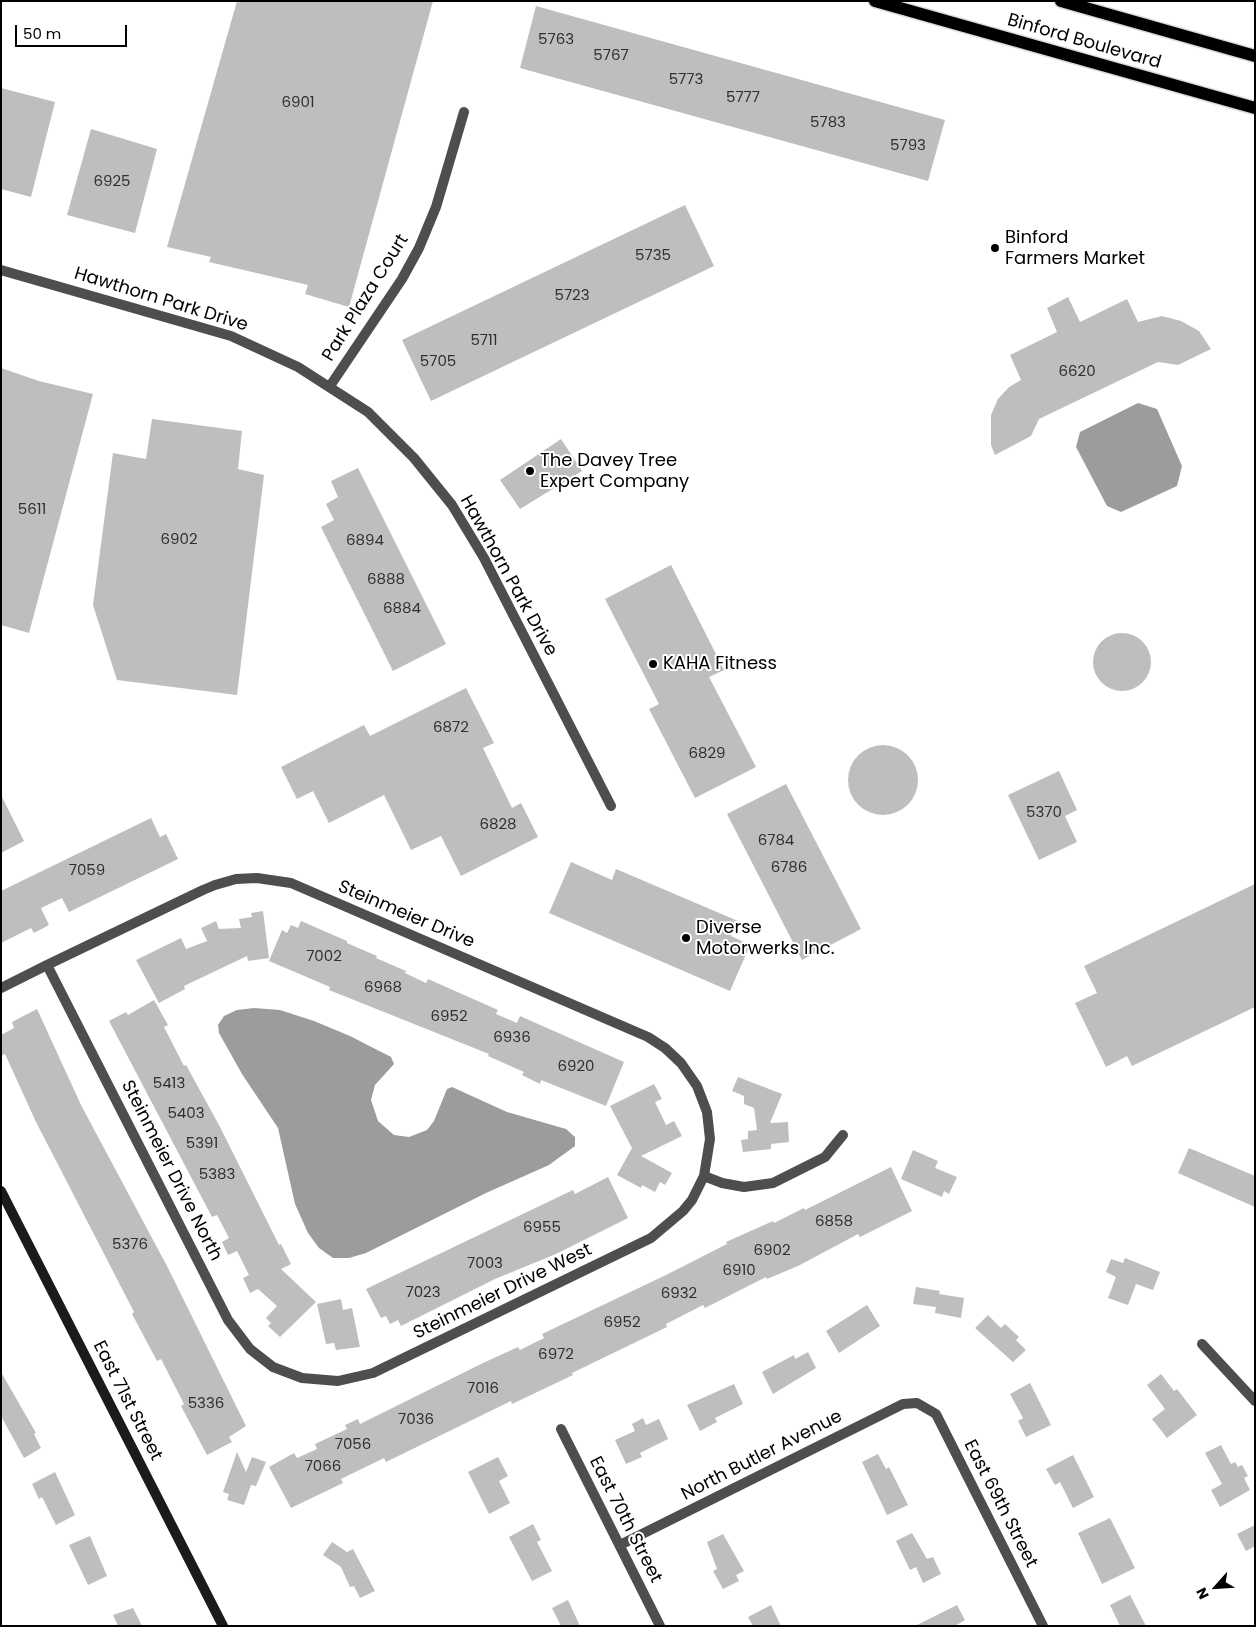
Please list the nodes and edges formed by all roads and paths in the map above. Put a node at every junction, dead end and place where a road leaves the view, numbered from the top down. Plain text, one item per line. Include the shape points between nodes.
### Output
1 (875, 1) edge
2 (1061, 1) edge
3 (1255, 56) edge
4 (1255, 108) edge
5 (464, 112) dead end
6 (1, 270) edge
7 (330, 386) junction
8 (611, 806) dead end
9 (47, 965) junction
10 (1, 988) edge
11 (843, 1134) dead end
12 (704, 1176) junction
13 (1, 1190) edge
14 (1202, 1344) dead end
15 (287, 1373) joint
16 (1255, 1401) edge
17 (921, 1404) joint
18 (561, 1429) dead end
19 (620, 1546) junction
20 (223, 1626) edge
21 (660, 1626) edge
22 (1043, 1626) edge

1 - 4 main road, Binford Boulevard
2 - 3 main road, Binford Boulevard
5 - 7 street, Park Plaza Court via 436,207 419,248
6 - 7 street, Hawthorn Park Drive via 231,336 276,355
7 - 8 street, Hawthorn Park Drive via 368,412 403,446 452,506 484,558
9 - 10 street, Steinmeier Drive
9 - 12 street, Steinmeier Drive via 215,885 257,878 291,883 648,1037 665,1048 681,1062 697,1086 707,1112 710,1139
9 - 15 street, Steinmeier Drive North via 228,1320 250,1349 273,1367
11 - 12 street via 825,1156 773,1183 744,1187
12 - 15 street, Steinmeier Drive West via 683,1211 651,1238 379,1370 359,1378 331,1382
13 - 20 main road, East 71st Street
14 - 16 street
17 - 19 street, North Butler Avenue via 903,1404
17 - 22 street, East 69th Street via 936,1414
18 - 19 street, East 70th Street
19 - 21 street, East 70th Street

